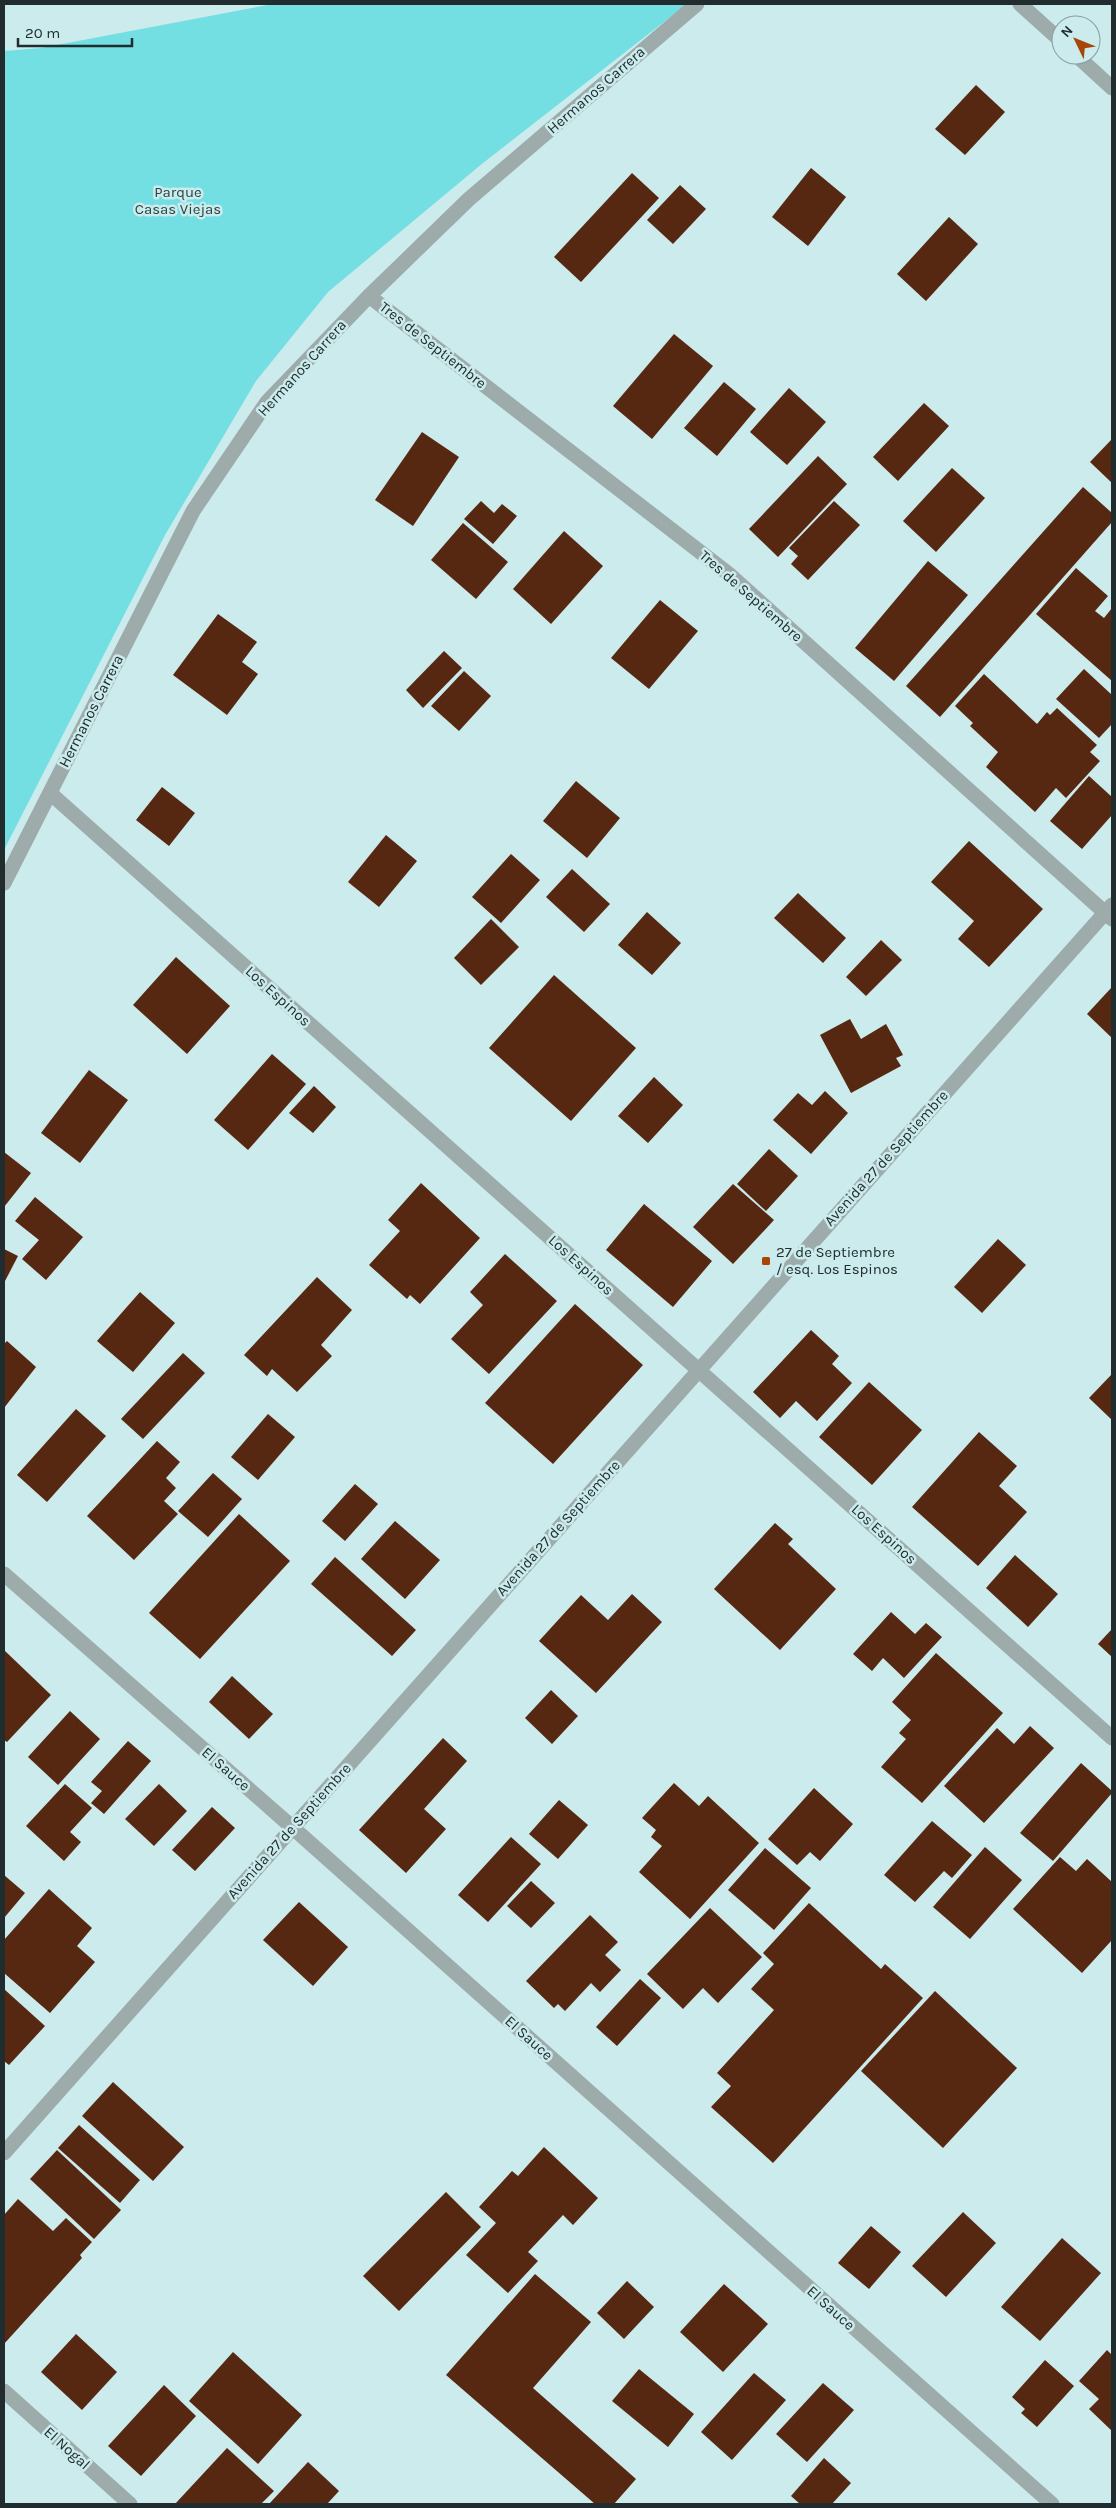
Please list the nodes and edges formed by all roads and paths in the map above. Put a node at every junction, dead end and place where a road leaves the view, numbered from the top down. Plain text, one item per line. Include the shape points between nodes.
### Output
1 (697, 4) edge
2 (1020, 4) edge
3 (1051, 32) edge
4 (1087, 65) edge
5 (1112, 88) edge
6 (369, 296) junction
7 (50, 793) junction
8 (4, 883) edge
9 (1110, 912) edge
10 (699, 1370) junction
11 (4, 1574) edge
12 (1112, 1738) edge
13 (292, 1827) junction
14 (4, 2153) edge
15 (4, 2391) edge
16 (130, 2504) edge
17 (1052, 2504) edge

1 - 6 street, Hermanos Carrera via 470,200
2 - 3 street
4 - 5 street
6 - 7 street, Hermanos Carrera via 267,402 193,511
6 - 9 street, Tres de Septiembre via 730,575
7 - 8 street, Hermanos Carrera
7 - 10 street, Los Espinos
9 - 10 street, Avenida 27 de Septiembre
10 - 12 street, Los Espinos
10 - 13 street, Avenida 27 de Septiembre
11 - 13 street, El Sauce
13 - 14 street, Avenida 27 de Septiembre
13 - 17 street, El Sauce
15 - 16 street, El Nogal

